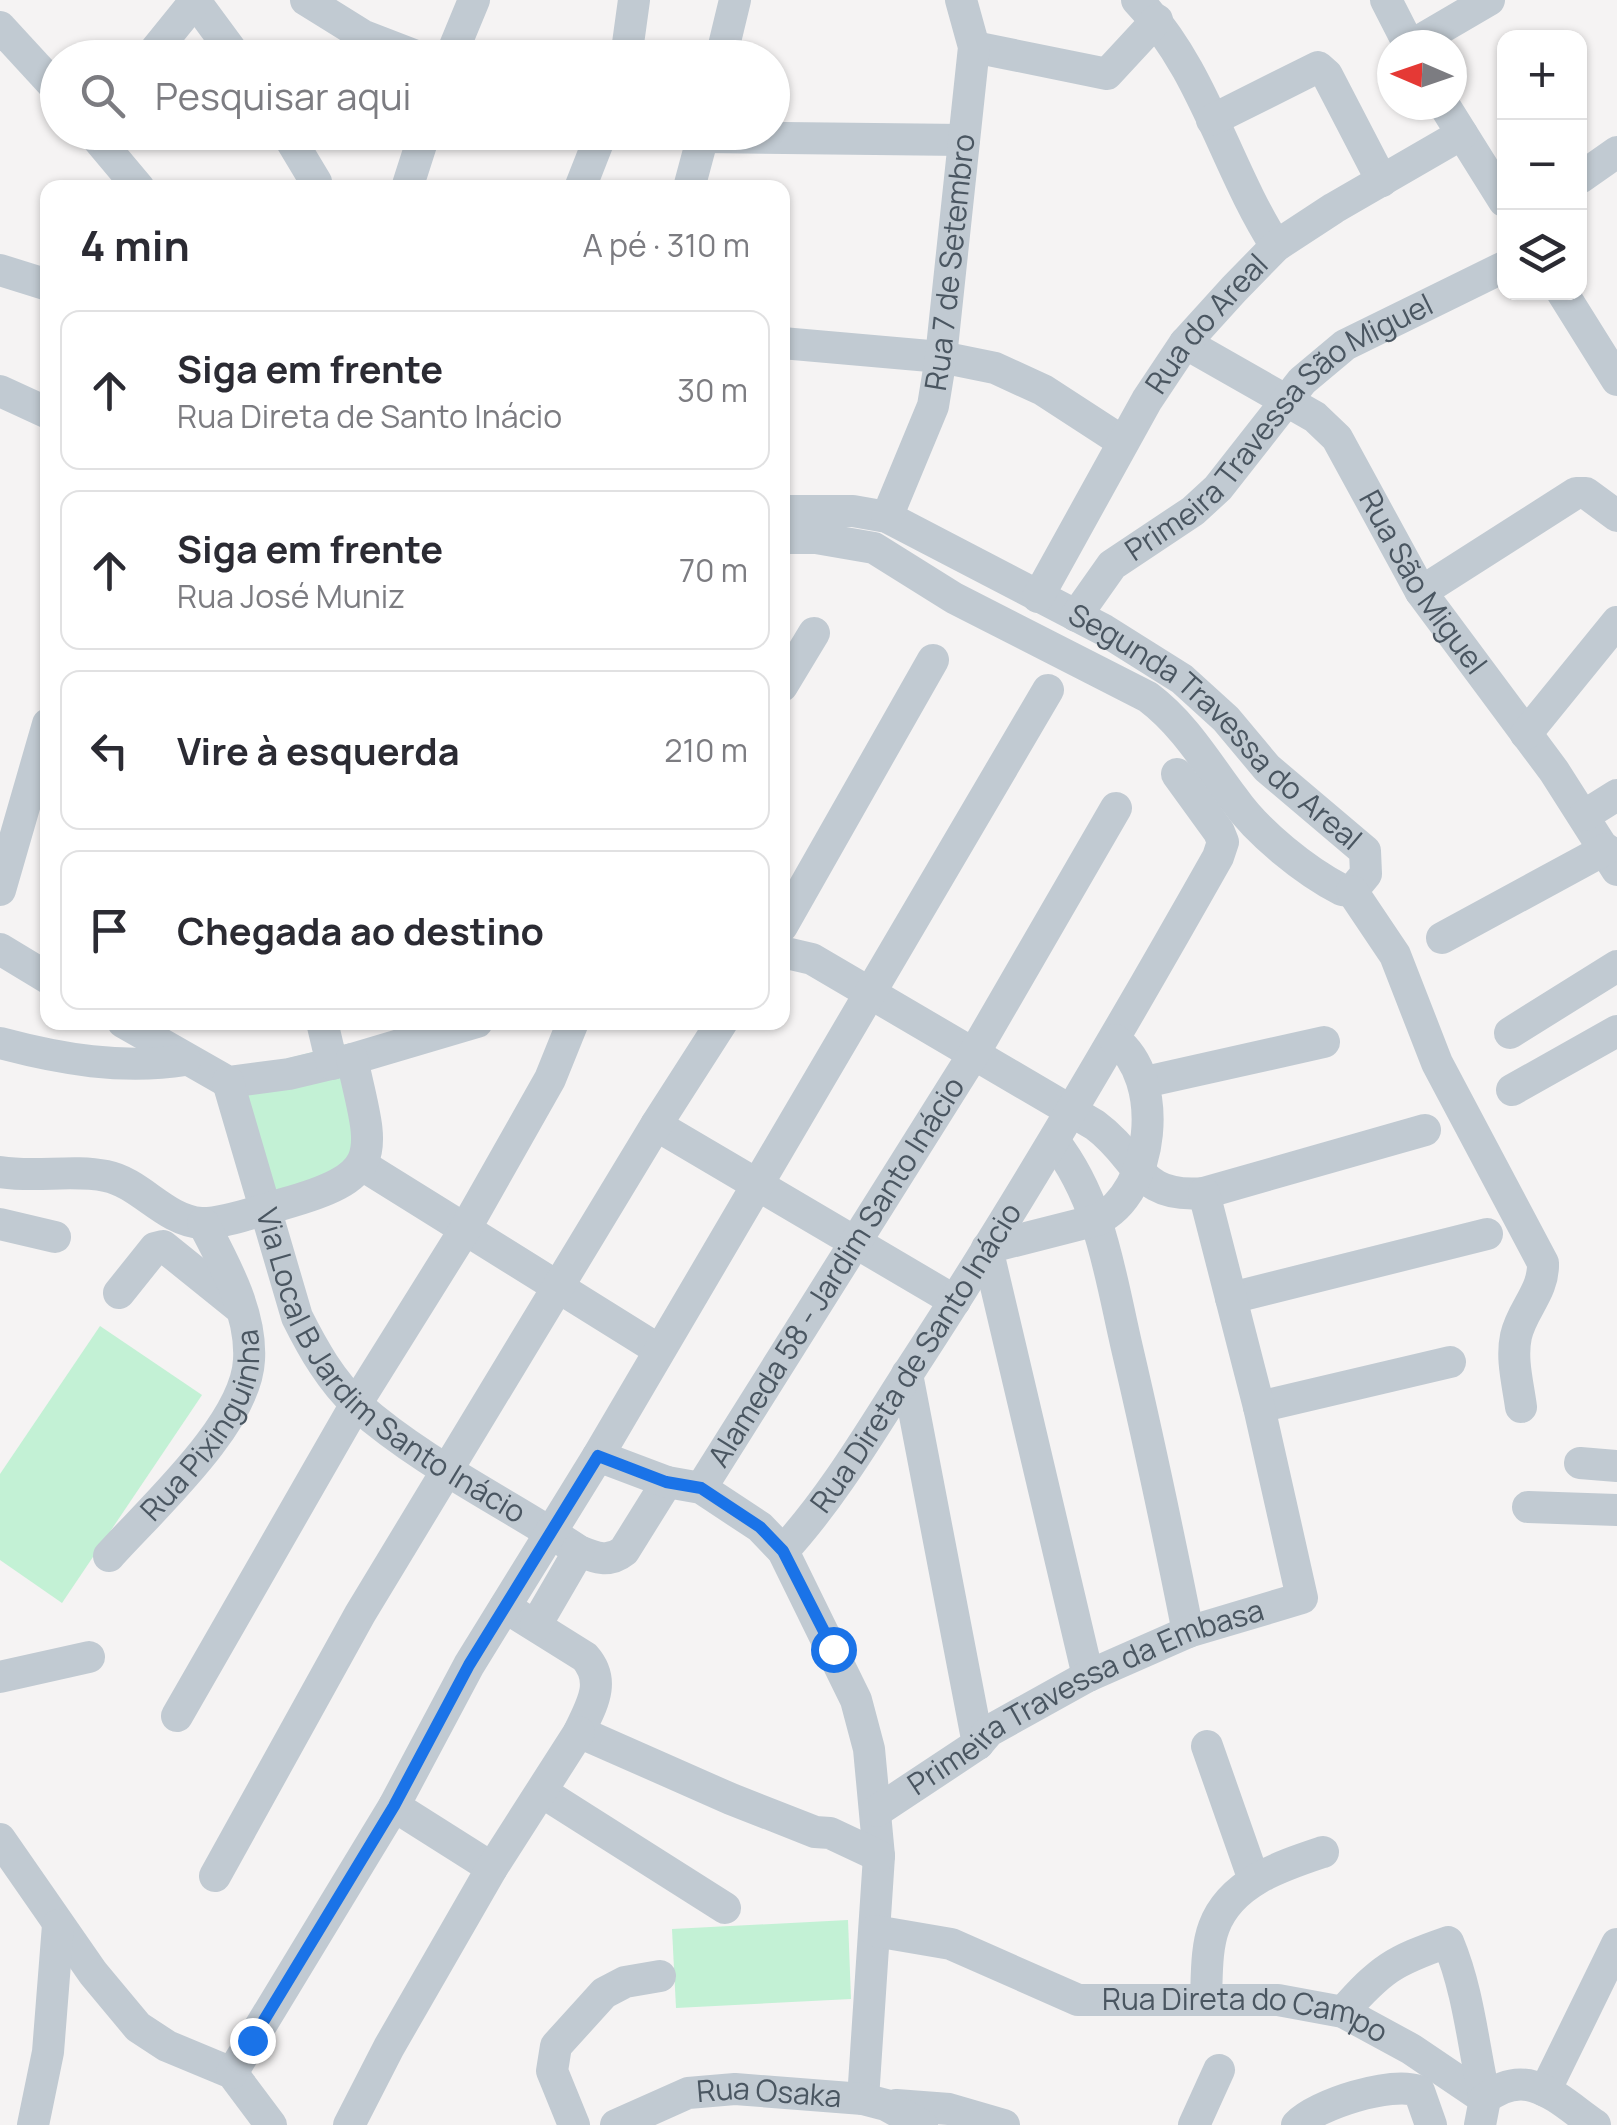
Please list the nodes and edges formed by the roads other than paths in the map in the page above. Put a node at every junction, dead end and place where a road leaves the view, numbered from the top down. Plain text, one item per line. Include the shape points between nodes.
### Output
1 (306, 0) edge
2 (474, 0) edge
3 (634, 0) edge
4 (734, 0) edge
5 (961, 0) edge
6 (1386, 0) edge
7 (1489, 0) edge
8 (196, 1) edge
9 (1147, 10) edge
10 (0, 26) edge
11 (1403, 30) edge
12 (1437, 30) edge
13 (164, 40) edge
14 (224, 40) edge
15 (374, 40) edge
16 (457, 40) edge
17 (628, 40) edge
18 (725, 40) edge
19 (974, 47) junction
20 (40, 70) edge
21 (1212, 120) junction
22 (1453, 120) edge
23 (1462, 134) junction
24 (790, 137) edge
25 (964, 140) junction
26 (107, 150) edge
27 (297, 150) edge
28 (419, 150) edge
29 (595, 150) edge
30 (700, 150) edge
31 (1617, 152) edge
32 (1587, 173) edge
33 (132, 180) edge
34 (315, 180) edge
35 (410, 180) edge
36 (583, 180) edge
37 (691, 180) edge
38 (1382, 181) junction
39 (1497, 190) edge
40 (1276, 246) junction
41 (1497, 269) edge
42 (0, 270) edge
43 (40, 282) edge
44 (1567, 300) edge
45 (1185, 343) junction
46 (790, 344) edge
47 (941, 357) junction
48 (1617, 380) edge
49 (0, 392) edge
50 (1285, 400) junction
51 (40, 410) edge
52 (1123, 442) junction
53 (790, 511) edge
54 (1617, 516) edge
55 (887, 518) junction
56 (790, 538) edge
57 (1421, 592) junction
58 (1038, 598) junction
59 (1076, 616) junction
60 (1617, 622) edge
61 (814, 633) dead end
62 (933, 660) dead end
63 (790, 673) edge
64 (1048, 690) dead end
65 (1526, 734) junction
66 (40, 752) edge
67 (1177, 774) dead end
68 (1617, 795) edge
69 (1116, 808) dead end
70 (1585, 815) junction
71 (1611, 860) edge
72 (0, 890) edge
73 (1352, 891) junction
74 (790, 912) edge
75 (1442, 938) dead end
76 (0, 949) edge
77 (790, 954) edge
78 (1617, 966) edge
79 (40, 973) edge
80 (872, 993) junction
81 (137, 1030) edge
82 (326, 1030) edge
83 (430, 1030) edge
84 (570, 1030) edge
85 (717, 1030) edge
86 (1617, 1031) edge
87 (1510, 1033) dead end
88 (1115, 1040) junction
89 (1324, 1042) dead end
90 (0, 1043) edge
91 (973, 1055) junction
92 (185, 1060) junction
93 (342, 1061) junction
94 (228, 1082) junction
95 (1145, 1082) junction
96 (1512, 1090) dead end
97 (1071, 1111) junction
98 (656, 1124) junction
99 (1426, 1130) dead end
100 (1054, 1141) junction
101 (362, 1165) junction
102 (1138, 1171) junction
103 (0, 1172) edge
104 (755, 1185) junction
105 (1204, 1193) junction
106 (264, 1209) junction
107 (1097, 1220) junction
108 (203, 1223) junction
109 (0, 1224) edge
110 (464, 1231) junction
111 (1487, 1234) dead end
112 (55, 1237) dead end
113 (853, 1243) junction
114 (987, 1248) junction
115 (558, 1288) junction
116 (119, 1293) dead end
117 (1230, 1298) junction
118 (955, 1301) junction
119 (240, 1308) junction
120 (659, 1350) junction
121 (1450, 1362) dead end
122 (908, 1374) junction
123 (356, 1404) junction
124 (1259, 1407) junction
125 (1520, 1407) dead end
126 (598, 1456) junction
127 (1580, 1464) dead end
128 (1617, 1466) edge
129 (448, 1468) junction
130 (666, 1482) junction
131 (701, 1488) junction
132 (1528, 1507) dead end
133 (1617, 1510) edge
134 (551, 1532) junction
135 (783, 1551) junction
136 (579, 1552) junction
137 (109, 1556) dead end
138 (505, 1607) junction
139 (536, 1625) junction
140 (1188, 1632) junction
141 (89, 1657) dead end
142 (1088, 1676) junction
143 (0, 1677) edge
144 (178, 1716) dead end
145 (579, 1732) junction
146 (978, 1744) junction
147 (1206, 1746) dead end
148 (542, 1792) junction
149 (394, 1806) junction
150 (876, 1811) junction
151 (0, 1838) edge
152 (1322, 1852) dead end
153 (879, 1856) junction
154 (492, 1868) junction
155 (215, 1876) dead end
156 (1254, 1880) junction
157 (725, 1908) dead end
158 (58, 1924) junction
159 (874, 1931) junction
160 (1617, 1944) edge
161 (660, 1976) dead end
162 (1206, 1998) junction
163 (1342, 2012) junction
164 (1220, 2070) dead end
165 (232, 2073) junction
166 (1545, 2091) junction
167 (874, 2102) junction
168 (1483, 2112) edge
169 (33, 2125) edge
170 (271, 2125) edge
171 (349, 2125) edge
172 (574, 2125) edge
173 (616, 2125) edge
174 (922, 2125) edge
175 (1004, 2125) edge
176 (1194, 2125) edge
177 (1297, 2125) edge
178 (1431, 2125) edge
179 (1596, 2125) edge

1 - 15 street
2 - 16 street
3 - 17 street
4 - 18 street
5 - 19 street, Rua 7 de Setembro
6 - 11 street
7 - 12 street
8 - 13 street
8 - 14 street
9 - 19 street via 1107,74
9 - 21 street
10 - 20 street
19 - 25 street, Rua 7 de Setembro
21 - 38 street via 1318,67
21 - 40 street
22 - 23 street
23 - 38 street, Rua do Areal
23 - 39 street
24 - 25 street
25 - 47 street, Rua 7 de Setembro
26 - 33 street
27 - 34 street
28 - 35 street
29 - 36 street
30 - 37 street
31 - 32 street
38 - 40 street, Rua do Areal
40 - 45 street, Rua do Areal
41 - 50 street, Primeira Travessa São Miguel via 1345,345
42 - 43 street
44 - 48 street
45 - 50 street, Rua São Miguel
45 - 52 street, Rua do Areal
46 - 47 street
47 - 52 street via 1021,379
47 - 55 street, Rua 7 de Setembro via 933,406
49 - 51 street
50 - 57 street, Rua São Miguel via 1337,438
50 - 59 street, Primeira Travessa São Miguel via 1218,488 1112,565
52 - 58 street, Rua do Areal
53 - 55 street
54 - 57 street via 1576,493
55 - 58 street, Segunda Travessa do Areal
56 - 73 street, Segunda Travessa do Areal via 874,548 954,598 1148,696 1193,740 1254,824 1336,887
57 - 65 street, Rua São Miguel
58 - 59 street, Segunda Travessa do Areal
59 - 73 street, Segunda Travessa do Areal via 1190,685 1267,768 1365,850 1366,874
60 - 65 street
61 - 63 street
62 - 74 street
64 - 80 street
65 - 70 street, Rua São Miguel
66 - 72 street
67 - 88 street, Rua Direta de Santo Inácio via 1219,832 1222,849
68 - 70 street
69 - 91 street, Alameda 58 - Jardim Santo Inácio
70 - 71 street, Rua São Miguel
71 - 75 street
73 - 125 street via 1400,967 1437,1062 1543,1263 1543,1280 1516,1333
76 - 79 street
77 - 80 street
78 - 87 street
80 - 91 street
80 - 104 street
81 - 92 street
82 - 93 street
83 - 93 street
84 - 110 street via 550,1079
85 - 98 street
86 - 96 street
88 - 95 street via 1131,1052
88 - 97 street, Rua Direta de Santo Inácio
89 - 95 street
90 - 92 street via 110,1063
91 - 97 street
91 - 113 street, Alameda 58 - Jardim Santo Inácio
92 - 94 street
93 - 94 street
93 - 101 street via 367,1126
94 - 106 street, Via Local B Jardim Santo Inácio
95 - 102 street
97 - 100 street, Rua Direta de Santo Inácio
97 - 102 street via 1112,1138
98 - 104 street
98 - 115 street
99 - 105 street
100 - 107 street
100 - 114 street, Rua Direta de Santo Inácio
101 - 106 street via 328,1190
101 - 110 street
102 - 105 street via 1164,1192
102 - 107 street via 1122,1202
103 - 108 street via 113,1178
104 - 113 street
104 - 120 street
105 - 117 street
106 - 108 street
106 - 123 street, Via Local B Jardim Santo Inácio via 297,1316
107 - 114 street
107 - 140 street
108 - 119 street, Rua Pixinguinha
109 - 112 street
110 - 115 street
110 - 123 street
111 - 117 street
113 - 118 street
113 - 131 street, Alameda 58 - Jardim Santo Inácio
114 - 118 street, Rua Direta de Santo Inácio
114 - 142 street
115 - 120 street
115 - 129 street
116 - 119 street via 163,1246
117 - 124 street
118 - 122 street, Rua Direta de Santo Inácio
119 - 137 street, Rua Pixinguinha via 250,1360 234,1406 216,1436
120 - 126 street
121 - 124 street
122 - 135 street, Rua Direta de Santo Inácio via 832,1491
122 - 146 street
123 - 129 street, Via Local B Jardim Santo Inácio
123 - 144 street
124 - 140 street, Primeira Travessa da Embasa via 1302,1598
126 - 130 street
126 - 134 street
127 - 128 street
129 - 134 street, Via Local B Jardim Santo Inácio
129 - 155 street
130 - 131 street
130 - 136 street via 624,1551 609,1559
131 - 135 street via 760,1527
132 - 133 street
134 - 136 street, Via Local B Jardim Santo Inácio
134 - 138 street
135 - 150 street via 856,1700
136 - 139 street
138 - 139 street
138 - 149 street
139 - 145 street via 594,1667 597,1694
140 - 142 street, Primeira Travessa da Embasa
141 - 143 street
142 - 146 street, Primeira Travessa da Embasa via 1004,1721
145 - 148 street
145 - 153 street
146 - 150 street, Primeira Travessa da Embasa
147 - 156 street
148 - 154 street
148 - 157 street
149 - 154 street
149 - 165 street
150 - 153 street
151 - 158 street
152 - 156 street
153 - 159 street
154 - 171 street
156 - 162 street via 1230,1898 1213,1928
158 - 165 street via 138,2027
158 - 169 street via 48,2052
159 - 162 street, Rua Direta do Campo via 951,1944 1078,2000
159 - 167 street
160 - 166 street
161 - 172 street via 604,1993 556,2046 552,2071
162 - 163 street, Rua Direta do Campo via 1278,2000
163 - 168 street, Rua Direta do Campo via 1411,2050
163 - 168 street via 1402,1958 1448,1942 1467,1998
164 - 176 street
165 - 170 street
166 - 168 street via 1508,2084
166 - 179 street
167 - 173 street, Rua Osaka via 704,2090
167 - 174 street, Rua Osaka
167 - 175 street via 949,2110
177 - 178 street via 1321,2109 1401,2087 1418,2091

